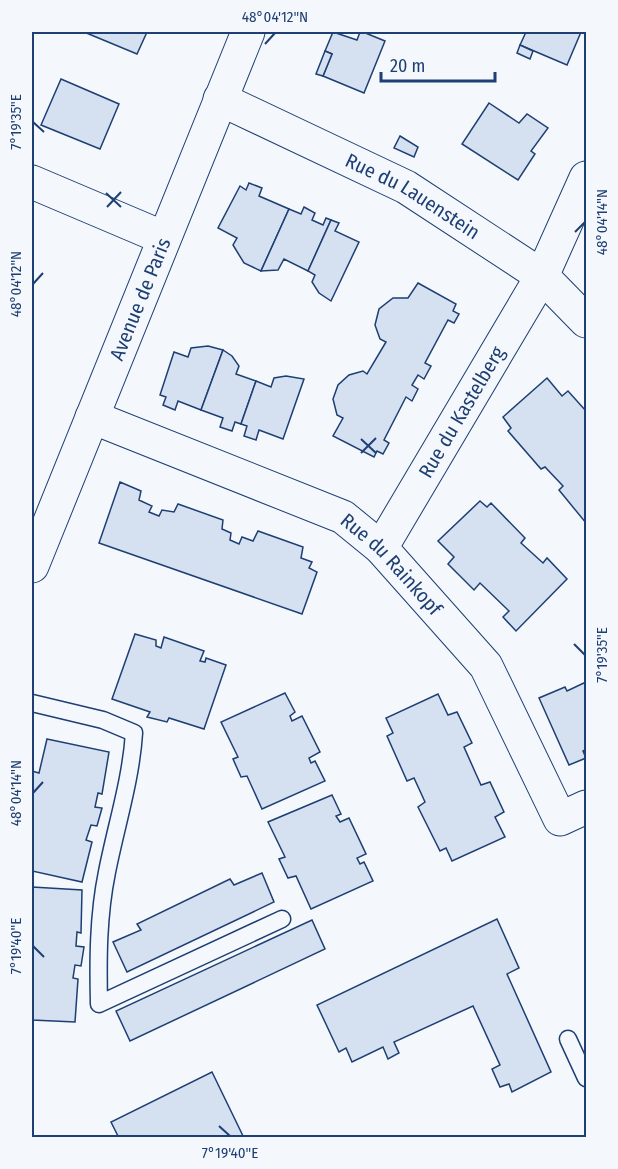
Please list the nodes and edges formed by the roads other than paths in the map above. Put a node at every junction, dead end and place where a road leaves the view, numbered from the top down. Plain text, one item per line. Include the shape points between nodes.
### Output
1 (248, 32) edge
2 (220, 99) junction
3 (586, 178) edge
4 (32, 182) edge
5 (164, 238) junction
6 (542, 276) junction
7 (586, 321) edge
8 (92, 417) junction
9 (381, 548) junction
10 (32, 561) edge
11 (32, 703) edge
12 (586, 807) edge
13 (282, 920) dead end
14 (568, 1039) dead end
15 (586, 1078) edge

1 - 2 street, Avenue de Paris
2 - 5 street, Avenue de Paris
2 - 6 street, Rue du Lauenstein via 406,188
3 - 6 street, Rue du Kastelberg
4 - 5 street
5 - 8 street, Avenue de Paris
6 - 7 street, Rue du Lauenstein
6 - 9 street, Rue du Kastelberg
8 - 9 street, Rue du Rainkopf via 343,517
8 - 10 street, Avenue de Paris
9 - 12 street, Rue du Rainkopf via 486,666 560,819
11 - 13 lane via 103,720 134,733 133,755 106,875 98,942 99,1004
14 - 15 lane

